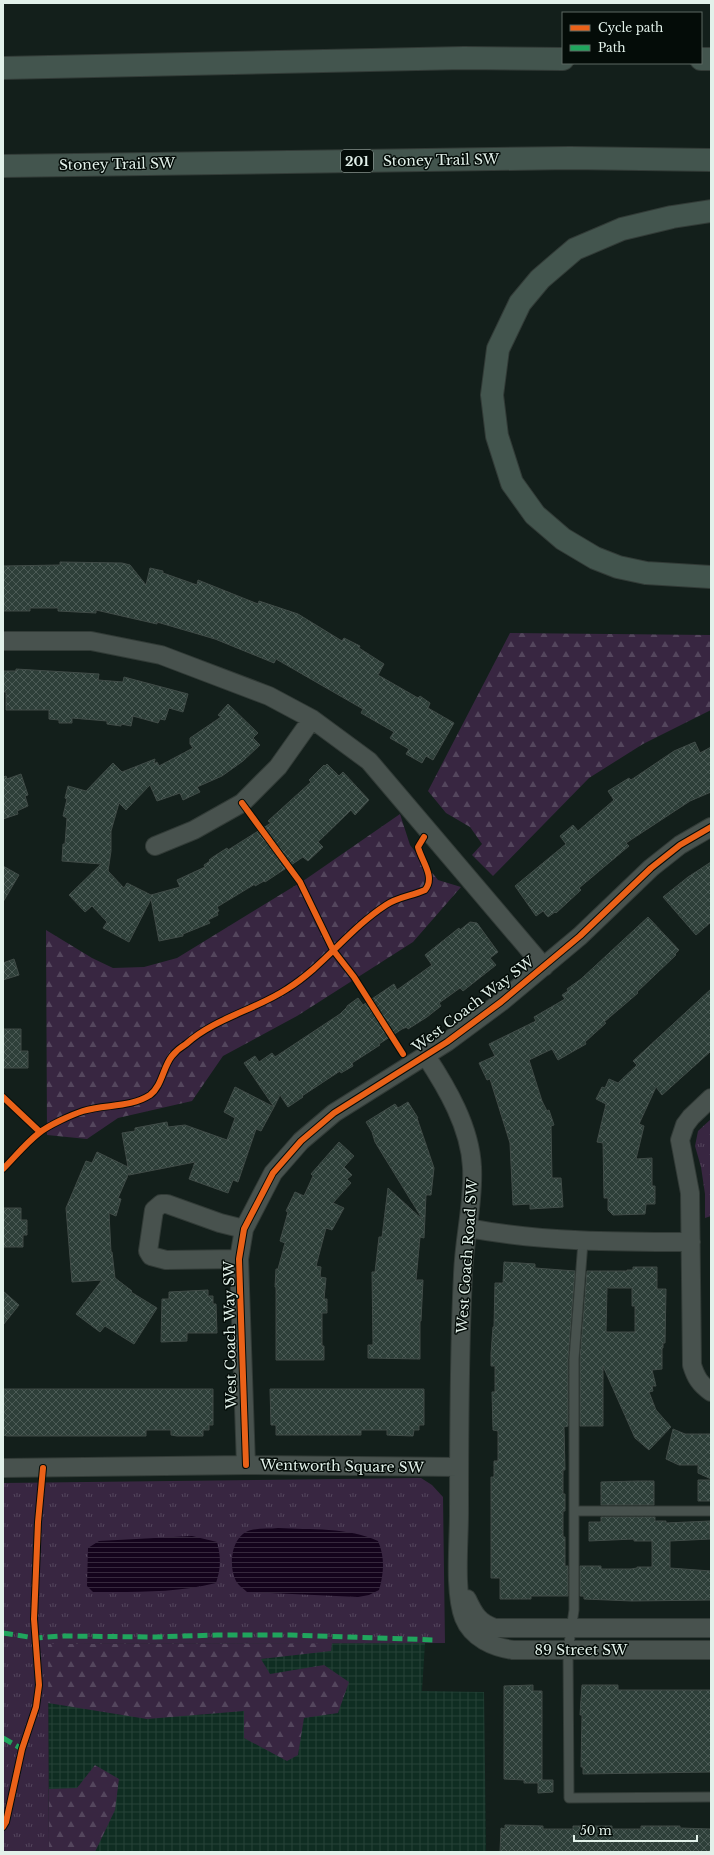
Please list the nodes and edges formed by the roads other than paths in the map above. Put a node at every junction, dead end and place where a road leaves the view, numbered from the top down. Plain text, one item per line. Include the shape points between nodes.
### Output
1 (562, 59) edge
2 (3, 68) edge
3 (711, 160) edge
4 (3, 166) edge
5 (711, 211) edge
6 (711, 577) edge
7 (3, 640) edge
8 (312, 719) junction
9 (711, 827) edge
10 (155, 846) dead end
11 (544, 966) junction
12 (426, 1056) junction
13 (711, 1098) edge
14 (468, 1228) junction
15 (244, 1229) junction
16 (583, 1242) junction
17 (691, 1242) junction
18 (240, 1259) junction
19 (711, 1392) edge
20 (246, 1465) junction
21 (459, 1467) junction
22 (3, 1468) edge
23 (574, 1511) junction
24 (711, 1511) edge
25 (473, 1623) junction
26 (705, 1628) edge
27 (572, 1629) junction
28 (568, 1650) junction
29 (705, 1650) edge
30 (711, 1797) edge

1 - 2 highway via 464,58
3 - 4 highway, Stoney Trail SW / 201 via 570,158
5 - 6 highway via 622,229 576,249 540,279 520,303 498,349 492,395 497,436 512,483 535,515 563,539 595,558 618,567 646,573
7 - 8 street via 91,641 161,655 268,696
8 - 10 street via 278,767 242,803 194,830
8 - 11 street via 369,761
9 - 11 street, West Coach Way SW via 651,868 580,936
11 - 12 street, West Coach Way SW via 501,1002
12 - 14 street, West Coach Road SW via 447,1087 467,1140 472,1165 472,1199
12 - 15 street, West Coach Way SW via 334,1113 301,1141 274,1173
13 - 17 street via 685,1125 680,1140 690,1193
14 - 16 street via 531,1238
14 - 21 street, West Coach Road SW via 463,1274
15 - 18 street, West Coach Way SW
15 - 18 street via 220,1224 161,1204 154,1210 148,1251 151,1256 166,1260
16 - 17 street
16 - 23 lane via 574,1359
17 - 19 street via 692,1365 700,1384
18 - 20 street, West Coach Way SW
20 - 21 street, Wentworth Square SW
20 - 22 street, Wentworth Square SW
21 - 25 street via 458,1569
23 - 24 lane
23 - 27 lane
25 - 27 street, 89 Street SW via 481,1622 495,1628
25 - 28 street, 89 Street SW via 478,1637 503,1648
26 - 27 street, 89 Street SW
26 - 29 street, 89 Street SW
27 - 28 lane
28 - 29 street, 89 Street SW
28 - 30 lane via 569,1798

